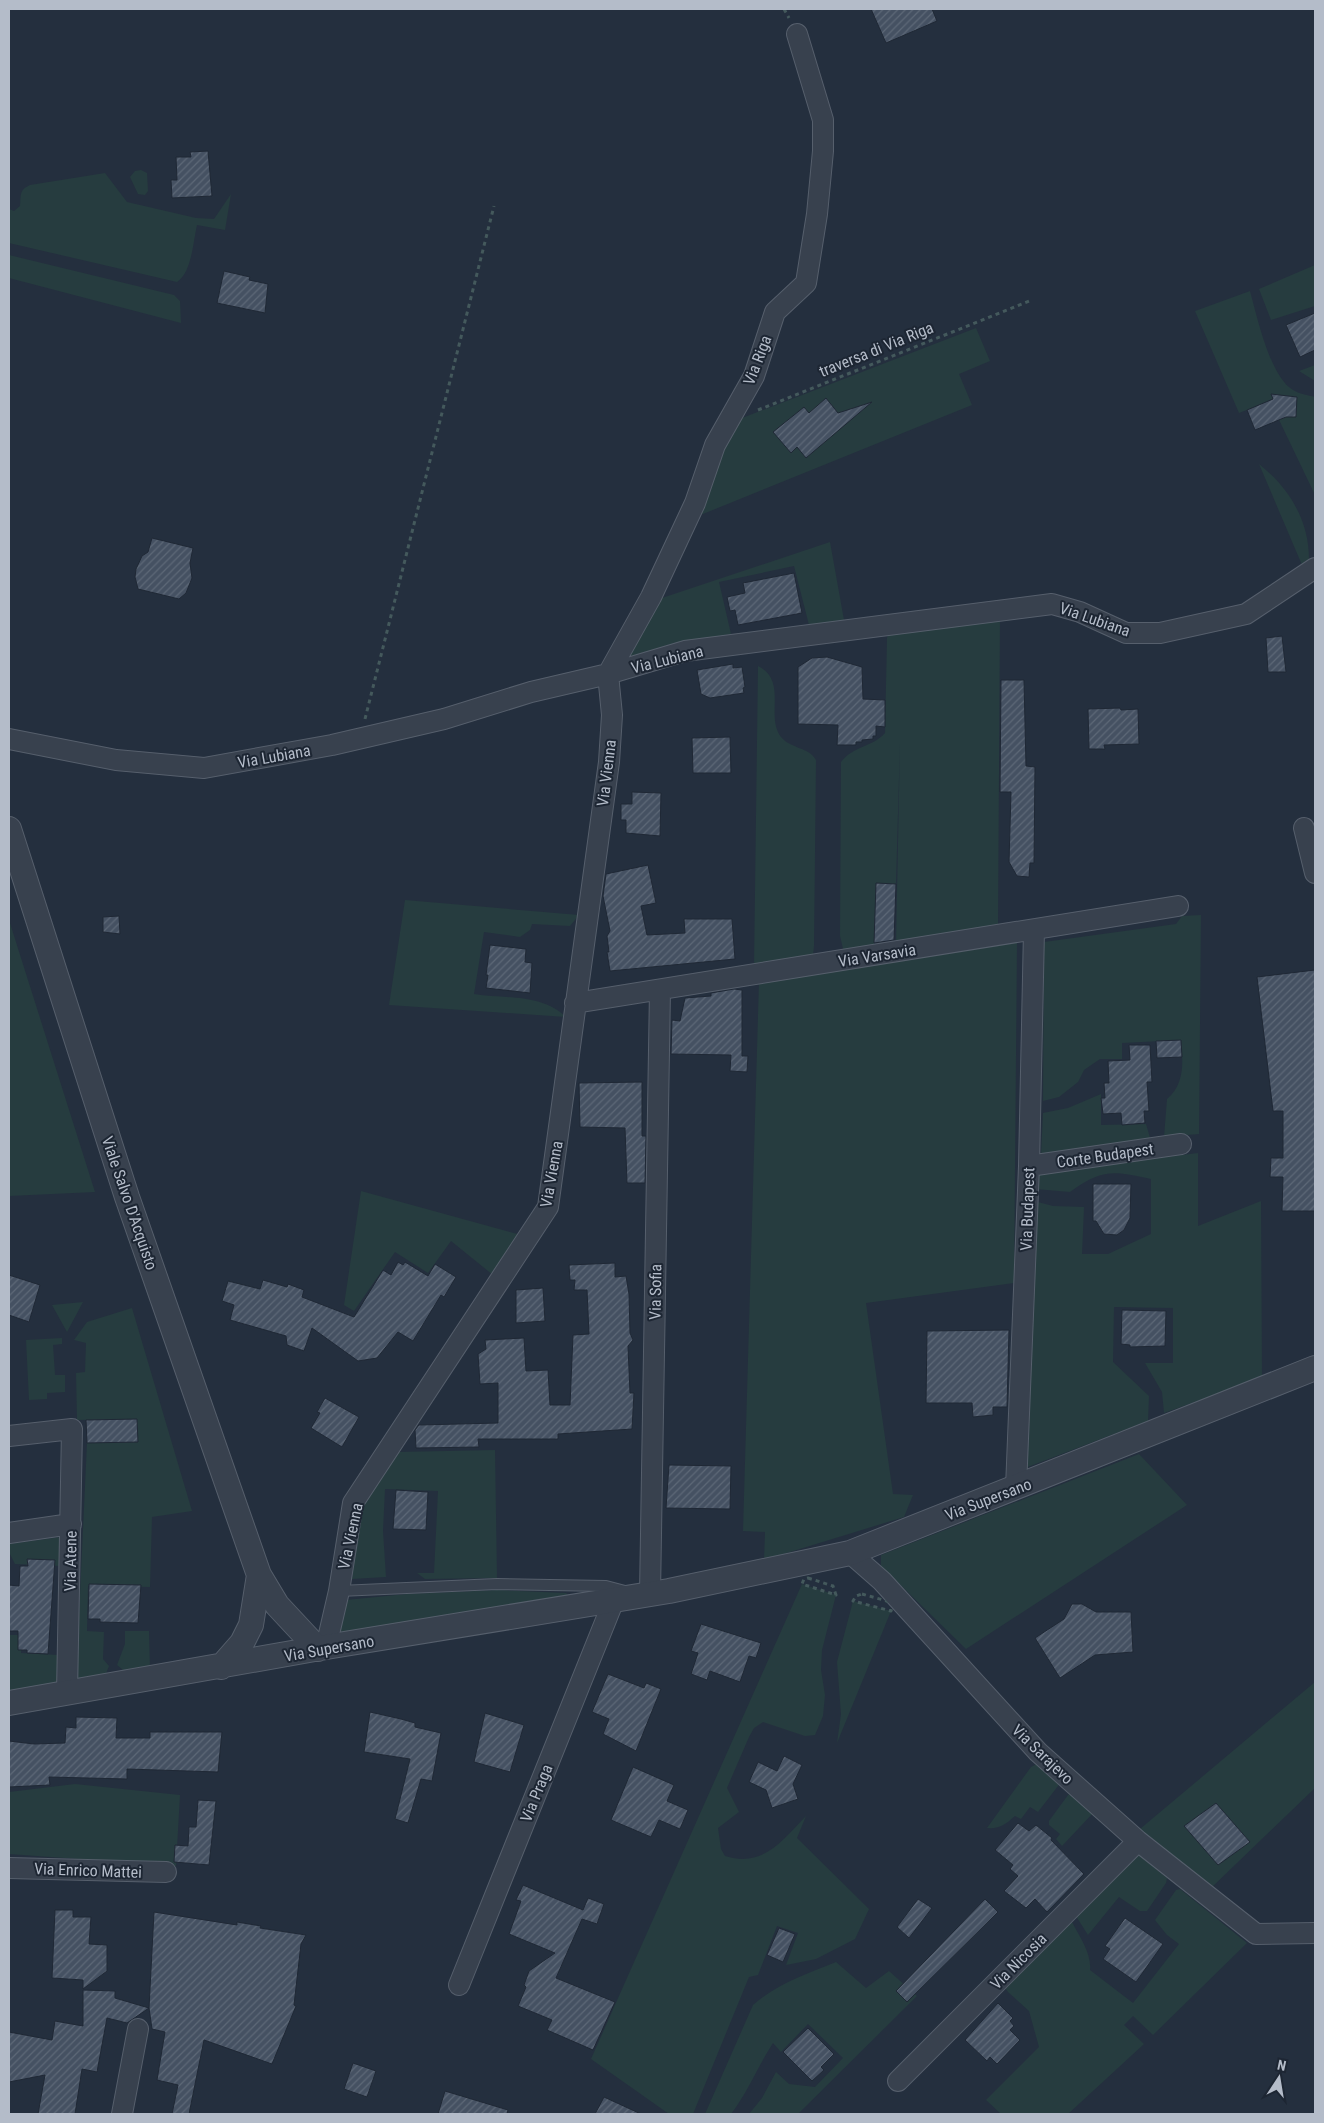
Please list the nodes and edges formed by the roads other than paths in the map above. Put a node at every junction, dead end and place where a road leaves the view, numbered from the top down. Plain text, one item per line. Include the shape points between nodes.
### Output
1 (797, 34) dead end
2 (1315, 568) edge
3 (608, 674) junction
4 (9, 739) edge
5 (1304, 828) dead end
6 (9, 829) edge
7 (1315, 873) edge
8 (1178, 906) dead end
9 (1034, 930) junction
10 (660, 990) junction
11 (576, 1003) junction
12 (1181, 1144) dead end
13 (1029, 1166) junction
14 (1315, 1368) edge
15 (9, 1436) edge
16 (1016, 1488) junction
17 (71, 1524) junction
18 (9, 1533) edge
19 (850, 1553) junction
20 (259, 1575) junction
21 (339, 1591) junction
22 (650, 1594) junction
23 (614, 1600) junction
24 (322, 1648) junction
25 (221, 1667) junction
26 (67, 1693) junction
27 (9, 1703) edge
28 (1138, 1842) junction
29 (9, 1868) edge
30 (166, 1872) dead end
31 (1315, 1933) edge
32 (458, 1985) dead end
33 (138, 2029) dead end
34 (898, 2081) dead end
35 (122, 2114) edge

1 - 3 street, Via Riga via 823,120 823,151 806,283 775,312 754,376 715,445 695,503 655,588
2 - 3 street, Via Lubiana via 1246,614 1160,633 1126,633 1080,612 1052,604 685,651
3 - 4 street, Via Lubiana via 531,692 444,719 204,768 116,760
3 - 11 street, Via Vienna via 612,715 609,762
5 - 7 street
6 - 20 street, Viale Salvo D'Acquisto via 127,1197
8 - 9 street, Via Varsavia
9 - 10 street, Via Varsavia
9 - 13 street, Via Budapest
10 - 11 street, Via Varsavia
10 - 22 street, Via Sofia
11 - 21 street, Via Vienna via 548,1207 353,1503
12 - 13 street, Corte Budapest
13 - 16 street, Via Budapest
14 - 16 street, Via Supersano
15 - 17 street, Via Atene via 72,1429
16 - 19 street, Via Supersano
17 - 18 street
17 - 26 street, Via Atene
19 - 22 street, Via Supersano
19 - 28 street, Via Sarajevo via 882,1581 1038,1752
20 - 24 street, Viale Salvo D'Acquisto via 277,1606
20 - 25 street, Viale Salvo D'Acquisto via 252,1625
21 - 22 lane, Via Supersano via 498,1584 606,1586
21 - 24 street, Via Vienna
22 - 23 street, Via Supersano
23 - 24 street, Via Supersano
23 - 32 street, Via Praga
24 - 25 street, Via Supersano
25 - 26 street, Via Supersano
26 - 27 street, Via Supersano
28 - 31 street, Via Sarajevo via 1256,1934
28 - 34 street, Via Nicosia
29 - 30 street, Via Enrico Mattei
33 - 35 street

